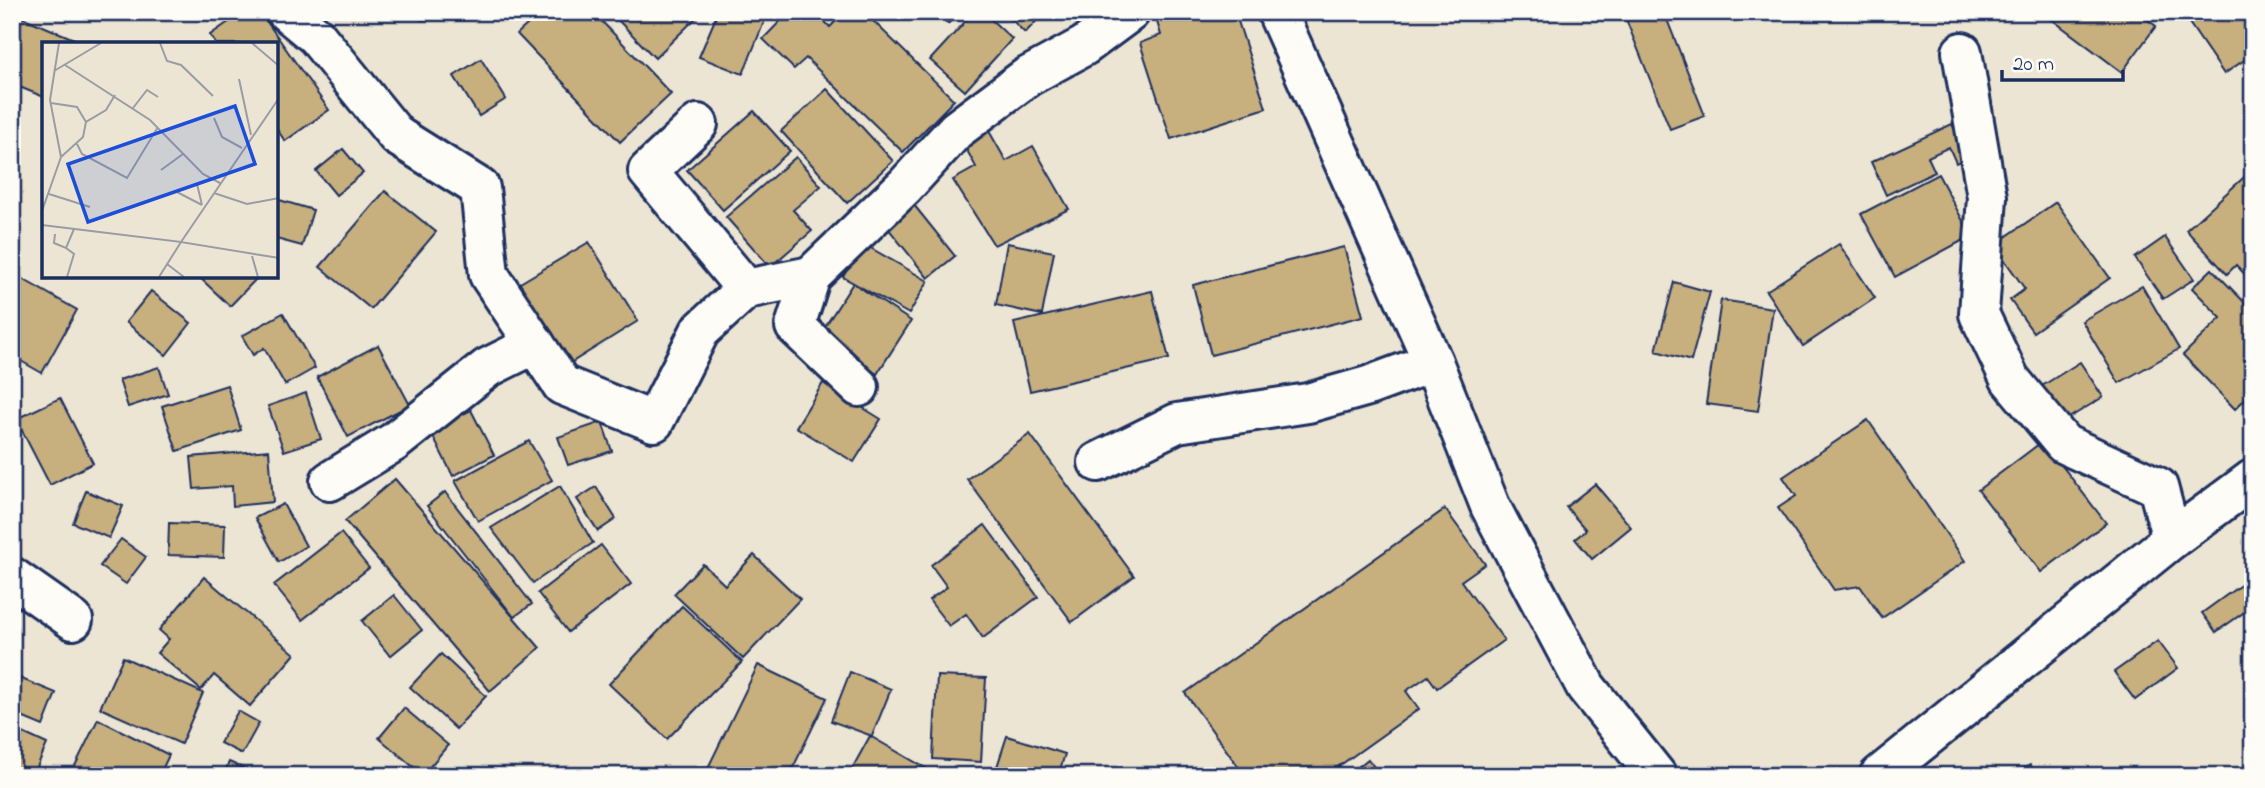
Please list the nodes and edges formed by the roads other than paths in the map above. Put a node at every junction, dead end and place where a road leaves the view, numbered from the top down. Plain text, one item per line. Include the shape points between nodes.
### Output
1 (287, 12) edge
2 (1130, 12) edge
3 (1277, 12) edge
4 (1962, 52) dead end
5 (698, 124) dead end
6 (811, 276) junction
7 (746, 289) junction
8 (535, 344) junction
9 (1433, 362) junction
10 (859, 387) dead end
11 (1098, 462) dead end
12 (2253, 479) edge
13 (330, 481) dead end
14 (2172, 539) junction
15 (12, 577) edge
16 (73, 620) dead end
17 (1657, 776) edge
18 (1880, 776) edge

1 - 8 street via 316,36 397,136 480,188 489,275
2 - 6 street via 1084,46 1027,77 956,130
3 - 9 street
4 - 14 street via 1987,197 1979,314 2010,379 2064,444 2158,487
5 - 7 street via 648,171
6 - 7 street
6 - 10 street via 795,326
7 - 8 street via 700,331 654,422 562,385
8 - 13 street via 487,368 394,442
9 - 11 street via 1308,402 1177,423
9 - 17 street via 1490,506 1586,687
12 - 14 street
14 - 18 street
15 - 16 street

